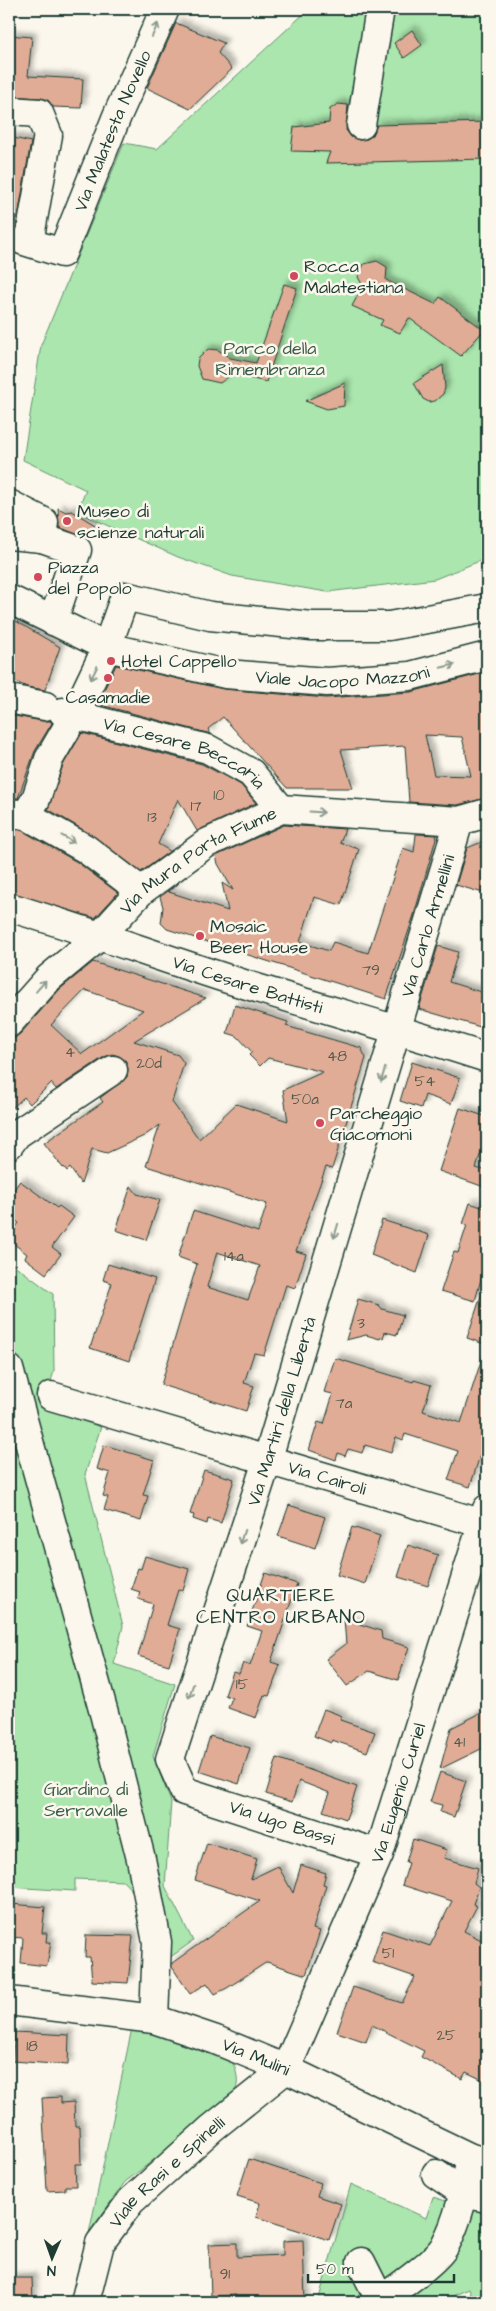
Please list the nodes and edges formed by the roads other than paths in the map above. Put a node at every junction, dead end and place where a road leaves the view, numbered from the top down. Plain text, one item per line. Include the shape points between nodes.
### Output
1 (165, 9) edge
2 (380, 9) edge
3 (9, 111) edge
4 (361, 125) dead end
5 (9, 504) edge
6 (9, 535) edge
7 (42, 538) junction
8 (9, 599) edge
9 (487, 608) edge
10 (53, 622) junction
11 (107, 647) junction
12 (487, 656) edge
13 (9, 700) edge
14 (60, 711) junction
15 (281, 810) junction
16 (487, 813) edge
17 (17, 814) edge
18 (459, 821) junction
19 (141, 890) junction
20 (9, 907) edge
21 (102, 935) junction
22 (9, 1023) edge
23 (396, 1029) junction
24 (487, 1058) edge
25 (113, 1070) dead end
26 (9, 1145) edge
27 (9, 1369) edge
28 (51, 1396) dead end
29 (267, 1461) junction
30 (486, 1519) edge
31 (184, 1791) joint
32 (379, 1854) junction
33 (9, 2001) edge
34 (154, 2019) junction
35 (286, 2069) junction
36 (479, 2160) edge
37 (436, 2174) dead end
38 (476, 2195) edge
39 (361, 2262) dead end
40 (377, 2301) edge
41 (86, 2302) edge

3 -> 1 street, Via Malatesta Novello via 39,113 48,135 27,241 62,253 117,116
2 - 4 street
5 - 7 street via 44,522
6 - 7 street
7 - 10 street via 77,550
8 - 10 street
9 - 11 street via 389,626 312,626 210,616 126,596
10 - 11 street
11 -> 12 street, Viale Jacopo Mazzoni via 226,674 327,682 410,676
11 -> 14 street
13 - 14 street, Via Cesare Beccaria
14 - 15 street, Via Cesare Beccaria via 208,749 251,773
14 - 17 street via 36,799
15 -> 18 street, Via Mura Porta Fiume
15 - 19 street, Via Mura Porta Fiume via 207,843
16 - 18 street, Via Mura Porta Fiume
17 -> 19 street via 86,849
18 - 23 street, Via Carlo Armellini
19 - 21 street, Via Mura Porta Fiume
20 - 21 street, Via Cesare Battisti
22 -> 21 street, Via Mura Porta Fiume via 49,978
21 - 23 street, Via Cesare Battisti via 247,985
23 - 24 street, Via Cesare Battisti
23 -> 29 street, Via Martiri della Libertà
25 - 26 street via 18,1134
27 - 34 street via 141,1859 157,1942
28 - 29 street, Via Cairoli
29 - 30 street, Via Cairoli
29 -> 31 street, Via Martiri della Libertà via 170,1759
30 - 32 street, Via Eugenio Curiel
31 - 32 street, Via Ugo Bassi
32 - 35 street, Via Eugenio Curiel
33 - 34 street, Via Mulini
34 - 35 street, Via Mulini
35 - 36 street, Via Mulini
35 - 41 street, Viale Rasi e Spinelli via 212,2128 131,2201 100,2242
36 - 38 street
37 - 38 street
38 - 40 street via 443,2248 420,2270
39 - 40 street

